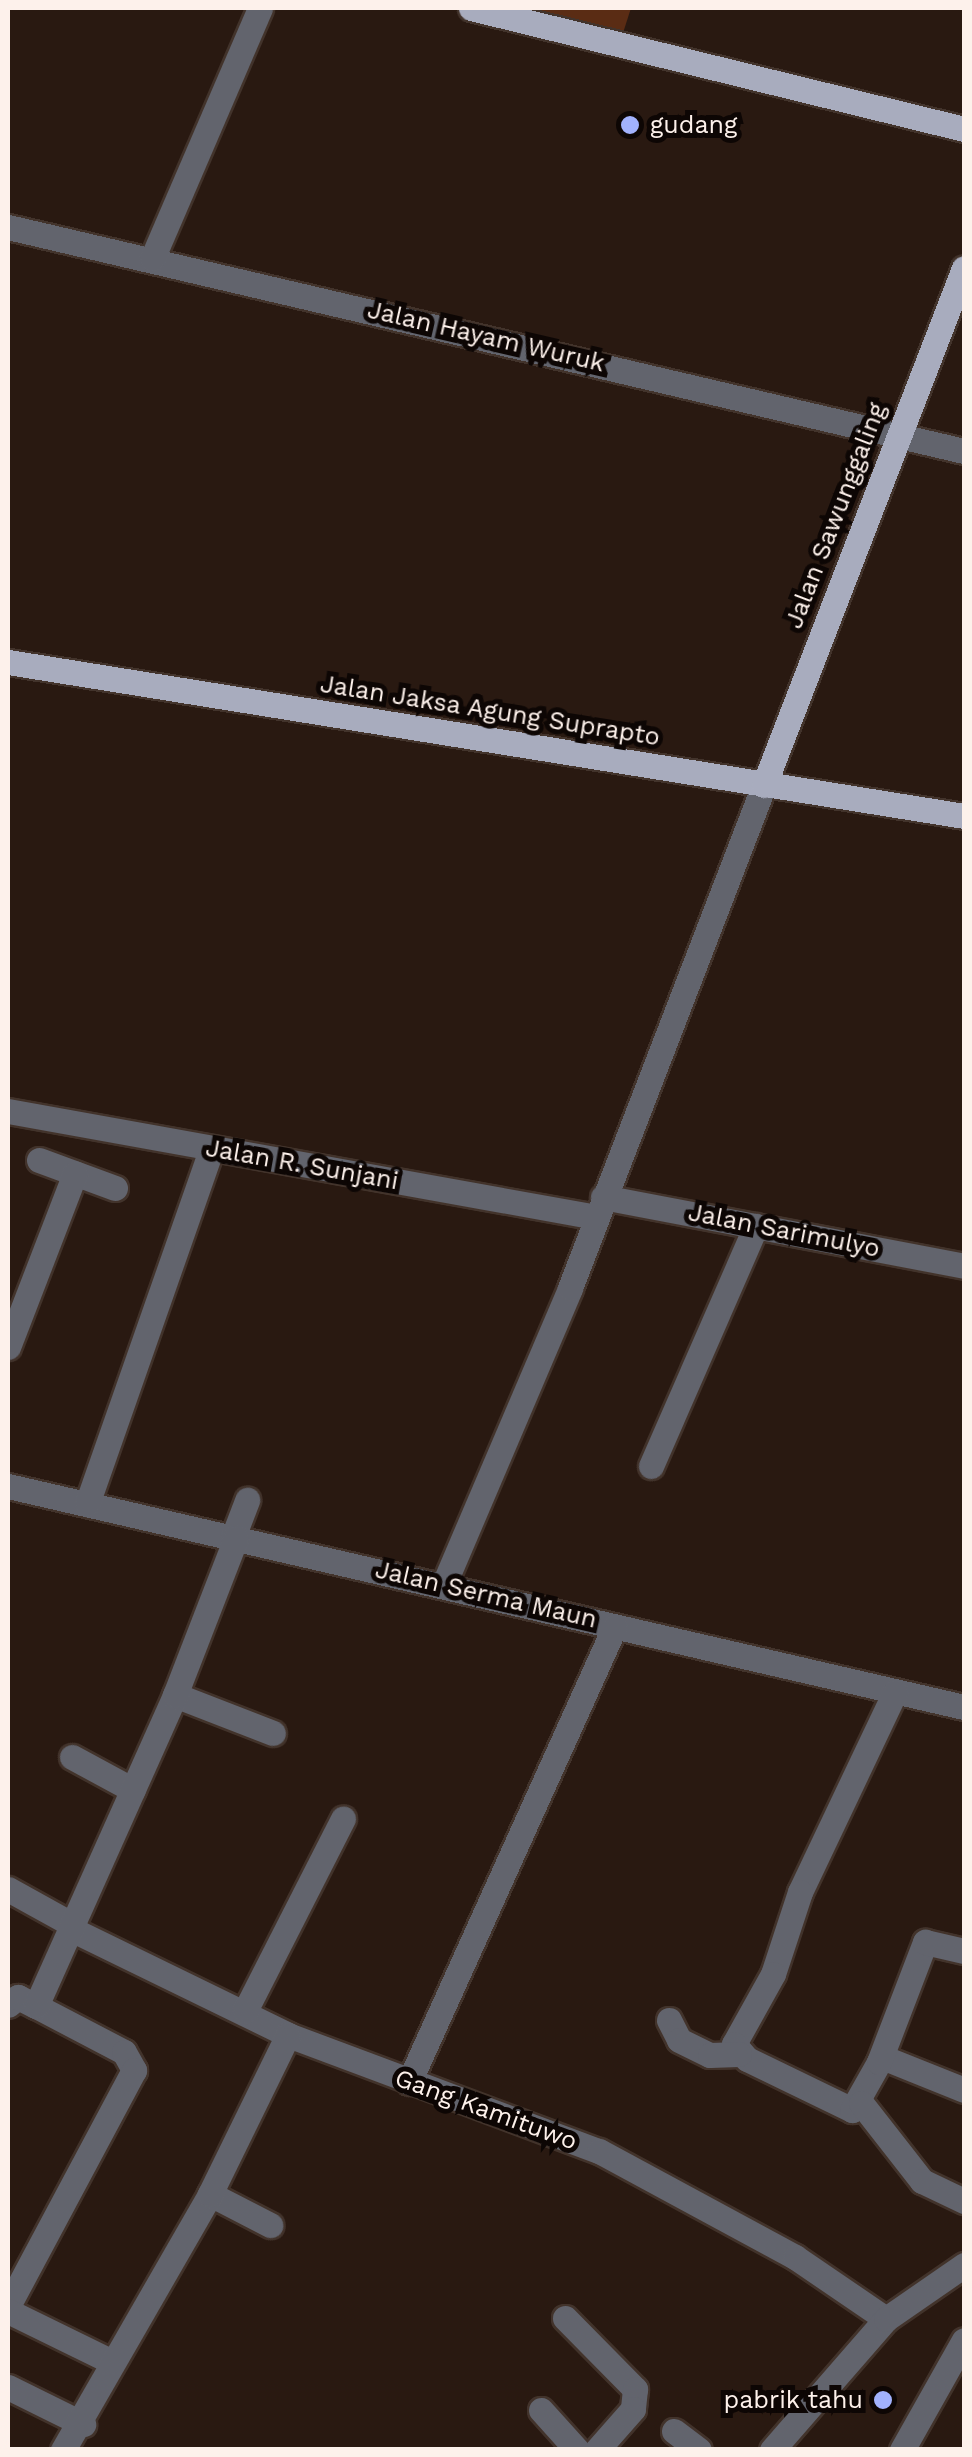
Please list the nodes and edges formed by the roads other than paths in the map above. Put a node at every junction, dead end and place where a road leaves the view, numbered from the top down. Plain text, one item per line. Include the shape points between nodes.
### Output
1 (260, 8) edge
2 (472, 8) edge
3 (964, 129) edge
4 (8, 227) edge
5 (152, 259) junction
6 (964, 268) edge
7 (899, 436) junction
8 (964, 451) edge
9 (8, 662) edge
10 (764, 785) junction
11 (964, 816) edge
12 (8, 1111) edge
13 (211, 1150) junction
14 (38, 1160) dead end
15 (74, 1173) junction
16 (115, 1188) dead end
17 (600, 1207) junction
18 (756, 1226) junction
19 (964, 1266) edge
20 (8, 1347) edge
21 (651, 1466) dead end
22 (8, 1486) edge
23 (247, 1500) dead end
24 (87, 1504) junction
25 (235, 1537) junction
26 (444, 1584) junction
27 (615, 1626) junction
28 (895, 1692) junction
29 (175, 1695) junction
30 (964, 1708) edge
31 (273, 1733) dead end
32 (72, 1757) dead end
33 (134, 1790) junction
34 (343, 1820) dead end
35 (8, 1888) edge
36 (72, 1927) junction
37 (964, 1950) edge
38 (8, 2005) edge
39 (36, 2006) junction
40 (245, 2011) junction
41 (669, 2020) dead end
42 (288, 2035) junction
43 (739, 2054) junction
44 (879, 2062) junction
45 (409, 2082) junction
46 (964, 2090) edge
47 (861, 2103) junction
48 (210, 2194) junction
49 (964, 2201) edge
50 (270, 2226) dead end
51 (964, 2265) edge
52 (8, 2309) edge
53 (565, 2318) dead end
54 (886, 2320) junction
55 (964, 2340) edge
56 (112, 2362) junction
57 (8, 2387) edge
58 (541, 2410) dead end
59 (83, 2424) junction
60 (674, 2431) dead end
61 (63, 2450) edge
62 (577, 2450) edge
63 (597, 2450) edge
64 (699, 2450) edge
65 (772, 2450) edge
66 (902, 2450) edge

1 - 5 street
2 - 3 main road
4 - 5 street, Jalan Hayam Wuruk
5 - 7 street, Jalan Hayam Wuruk
6 - 7 main road, Jalan Sawunggaling
7 - 8 street, Jalan Hayam Wuruk
7 - 10 main road, Jalan Sawunggaling
9 - 10 main road, Jalan Jaksa Agung Suprapto
10 - 11 main road, Jalan Jaksa Agung Suprapto
10 - 17 street
12 - 13 street, Jalan R. Sunjani
13 - 17 street, Jalan R. Sunjani
13 - 24 street
14 - 15 street
15 - 16 street
15 - 20 street
17 - 18 street, Jalan Sarimulyo
17 - 26 street
18 - 19 street, Jalan Sarimulyo
18 - 21 street
22 - 24 street, Jalan Serma Maun
23 - 25 street
24 - 25 street, Jalan Serma Maun
25 - 26 street, Jalan Serma Maun
25 - 29 street
26 - 27 street, Jalan Serma Maun
27 - 28 street, Jalan Serma Maun
27 - 45 street
28 - 30 street, Jalan Serma Maun
28 - 43 street via 800,1892 773,1974 734,2044
29 - 31 street
29 - 33 street
32 - 33 street
33 - 36 street
34 - 40 street
35 - 36 street, Gang Kamituwo
36 - 39 street
36 - 40 street, Gang Kamituwo
37 - 44 street via 925,1942
38 - 39 street via 18,1997
39 - 52 street via 124,2052 134,2070
40 - 42 street, Gang Kamituwo
41 - 43 street via 679,2040 710,2055
42 - 45 street, Gang Kamituwo
42 - 48 street
43 - 47 street via 837,2105 852,2110
44 - 46 street via 896,2060
44 - 47 street
45 - 54 street, Gang Kamituwo via 598,2151 795,2257
47 - 49 street via 914,2174
48 - 50 street
48 - 56 street
51 - 54 street
52 - 56 street
53 - 63 street via 635,2389 633,2409
54 - 65 street
55 - 66 street
56 - 59 street
57 - 59 street
58 - 62 street
59 - 61 street
60 - 64 street

